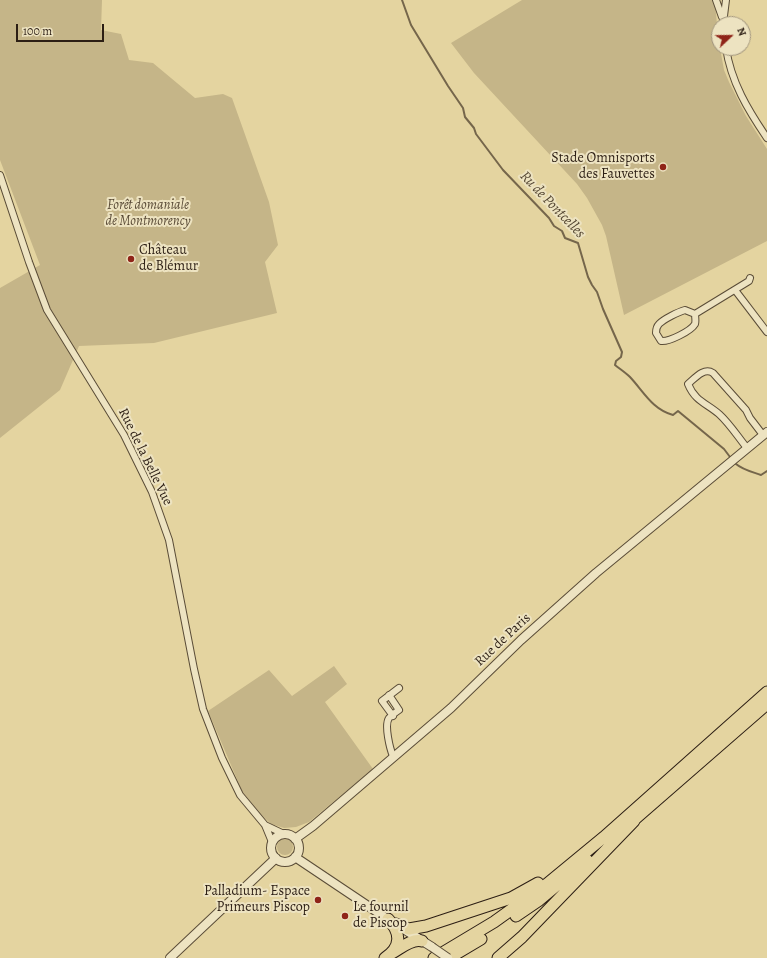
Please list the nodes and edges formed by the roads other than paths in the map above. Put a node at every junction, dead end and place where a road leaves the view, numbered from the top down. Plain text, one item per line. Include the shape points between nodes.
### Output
1 (716, 0) edge
2 (726, 0) edge
3 (722, 16) edge
4 (724, 16) edge
5 (727, 56) edge
6 (767, 138) edge
7 (0, 175) edge
8 (750, 278) dead end
9 (734, 290) junction
10 (695, 314) junction
11 (767, 332) edge
12 (765, 434) edge
13 (747, 448) junction
14 (399, 688) dead end
15 (767, 692) edge
16 (767, 704) edge
17 (393, 756) junction
18 (642, 813) junction
19 (265, 825) junction
20 (284, 834) junction
21 (604, 837) junction
22 (295, 839) junction
23 (272, 842) junction
24 (295, 857) junction
25 (276, 858) junction
26 (392, 921) junction
27 (435, 923) junction
28 (429, 948) edge
29 (388, 956) edge
30 (501, 956) edge
31 (170, 958) edge
32 (449, 958) edge

1 - 3 street
2 - 4 street
5 - 6 street via 737,86
7 - 19 street, Rue de la Belle Vue via 47,310 124,435 152,492 169,540 203,709 240,795
8 - 9 street
9 - 10 street
9 - 11 street
10 - 10 street via 685,310 659,324 656,333 658,338 662,341 671,340 692,327 696,320
12 - 13 street, Rue de Paris
12 - 13 street via 710,371 706,371 688,384 694,396 719,414
13 - 17 street, Rue de Paris via 596,573 521,640 451,708
14 - 17 street via 382,701 393,716 387,724
15 - 21 highway
16 - 18 highway
17 - 22 street, Rue de Paris
18 - 30 highway
18 - 32 highway via 538,901
19 - 20 street, Rue de la Belle Vue
19 - 23 street, Rue de la Belle Vue
20 - 22 street
20 - 23 street via 276,836
21 - 27 highway via 536,885 503,900
21 - 28 highway via 547,884 494,922
22 - 24 street via 298,850
23 - 25 street via 271,851
24 - 25 street via 288,861
24 - 26 street
25 - 31 street
26 - 27 highway via 413,929
26 - 28 street
26 - 29 highway via 398,936 396,947
27 - 28 highway via 425,932 424,939
28 - 29 highway via 417,940
28 - 32 street, bridge

